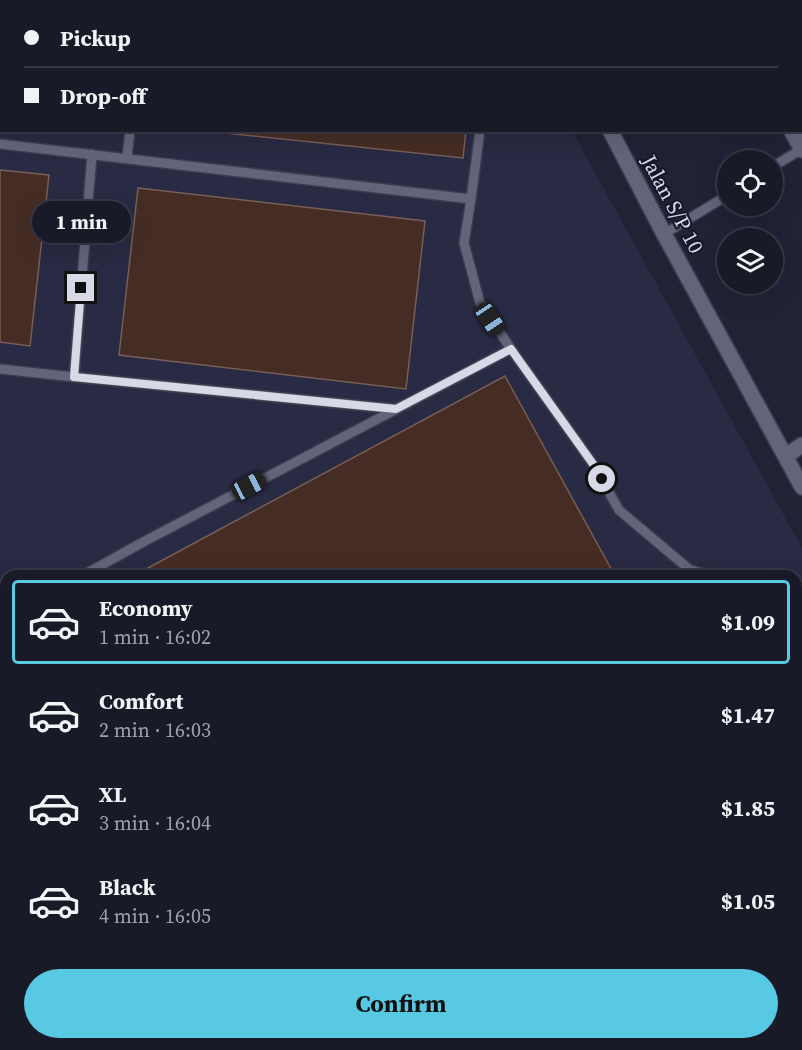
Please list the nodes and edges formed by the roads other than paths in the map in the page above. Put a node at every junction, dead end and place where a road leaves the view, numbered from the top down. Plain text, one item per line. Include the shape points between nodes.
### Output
1 (130, 132) edge
2 (480, 132) edge
3 (611, 132) edge
4 (792, 132) edge
5 (0, 144) edge
6 (802, 149) edge
7 (92, 154) junction
8 (127, 158) junction
9 (783, 160) edge
10 (471, 199) junction
11 (717, 202) edge
12 (664, 234) junction
13 (511, 349) junction
14 (0, 369) edge
15 (74, 377) junction
16 (396, 409) junction
17 (802, 445) edge
18 (786, 456) junction
19 (802, 487) edge
20 (93, 570) edge
21 (690, 570) edge

1 - 8 lane
2 - 10 lane
3 - 12 street, Jalan S/P 10
4 - 6 street
5 - 7 lane
6 - 9 lane
7 - 8 lane
7 - 15 lane
8 - 10 lane
10 - 13 lane via 464,243 480,303
11 - 12 lane
12 - 18 street, Jalan S/P 10
13 - 16 lane
13 - 21 lane via 593,464 619,510
14 - 15 lane
15 - 16 lane
16 - 20 lane
17 - 18 street
18 - 19 street, Jalan S/P 10

